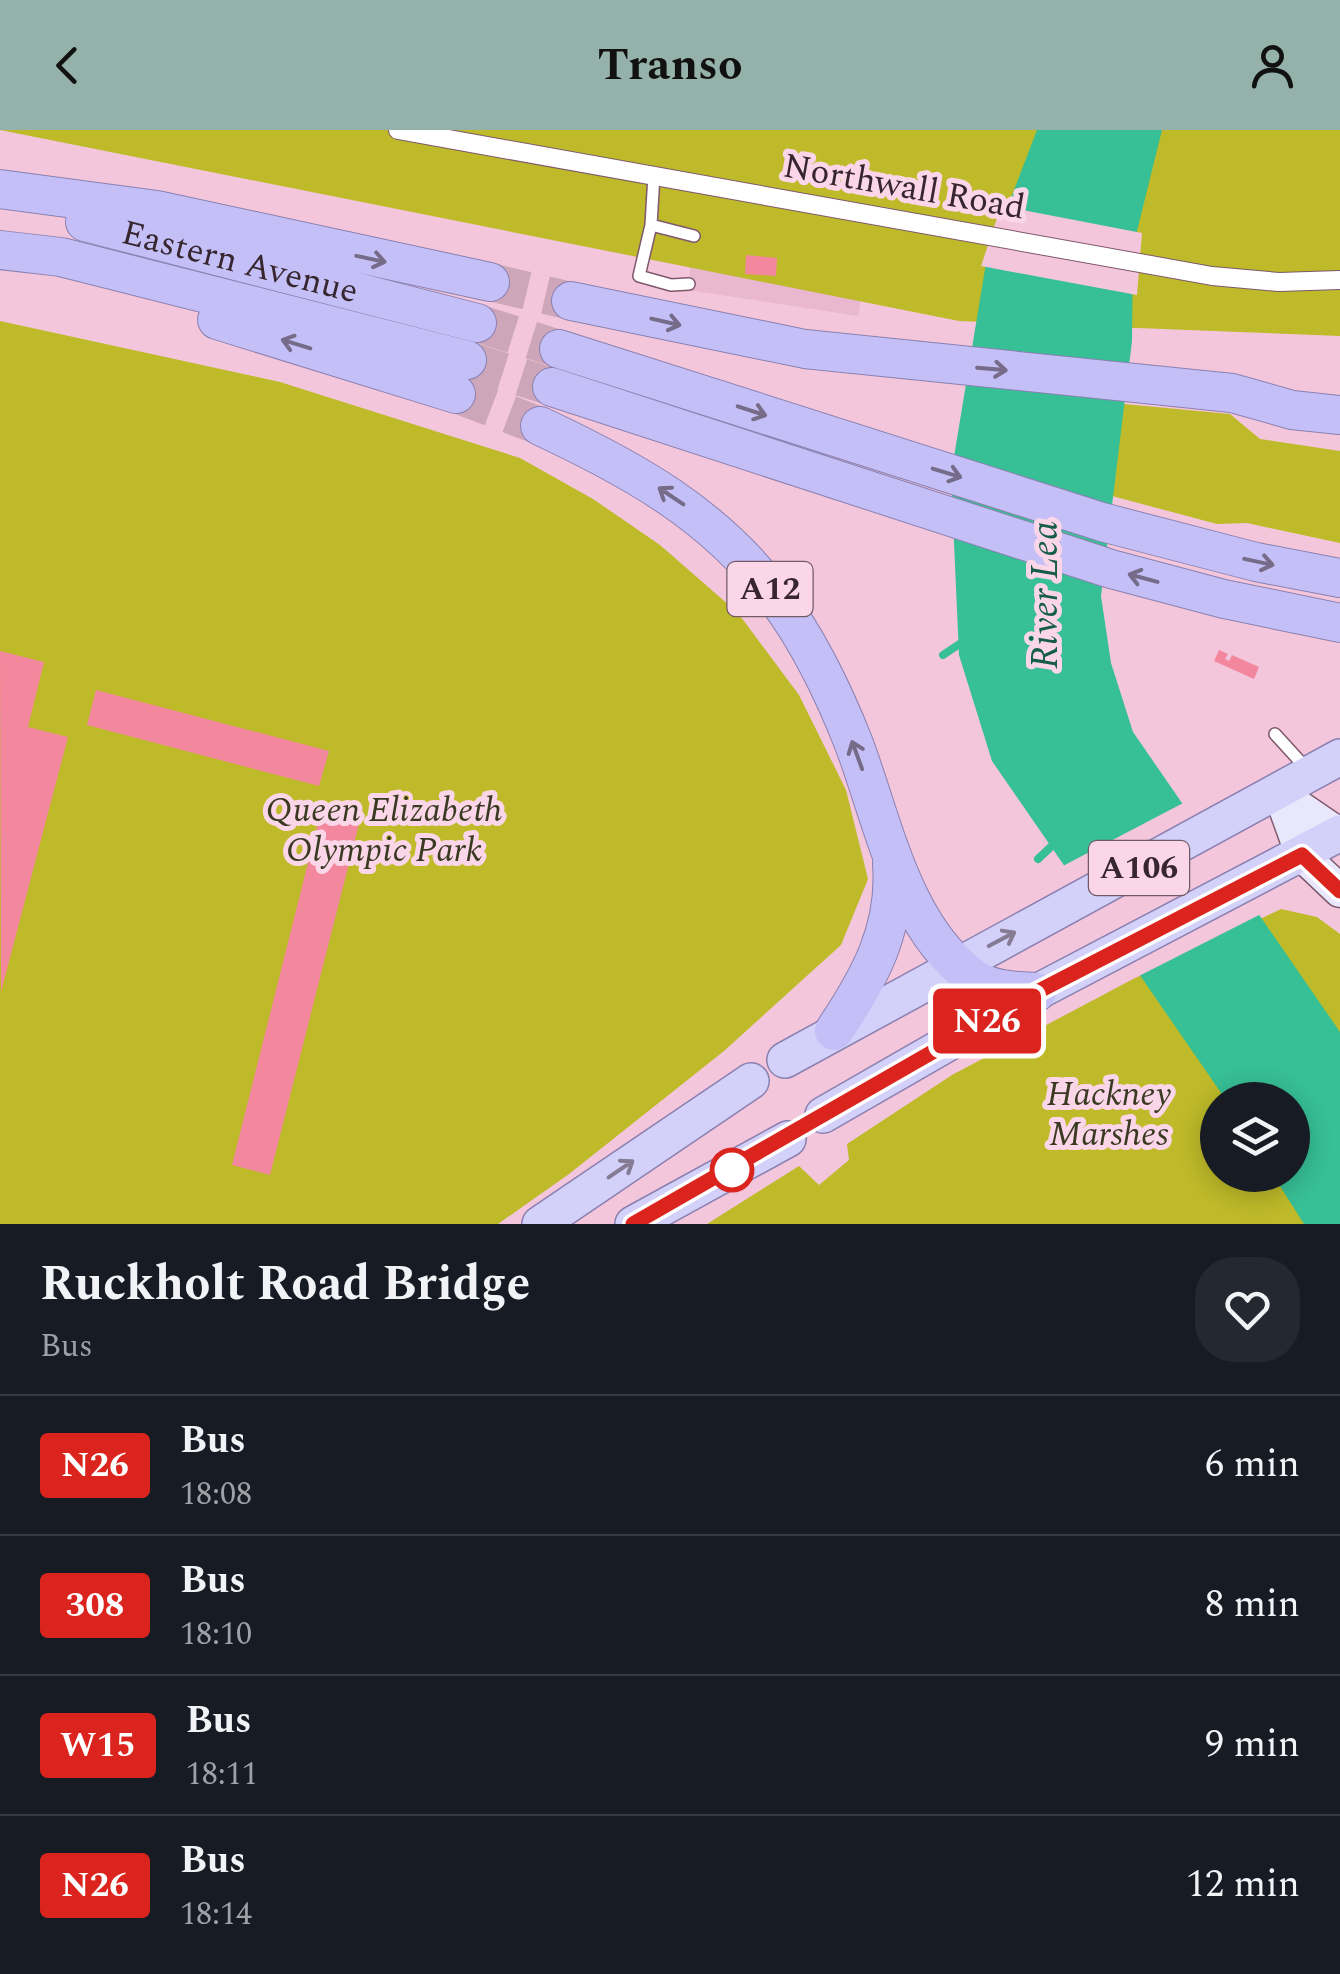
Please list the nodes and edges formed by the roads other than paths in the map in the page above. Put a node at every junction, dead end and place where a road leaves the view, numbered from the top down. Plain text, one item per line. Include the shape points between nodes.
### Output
1 (398, 130) edge
2 (654, 175) junction
3 (0, 189) edge
4 (0, 202) edge
5 (651, 225) junction
6 (694, 236) dead end
7 (3, 250) edge
8 (1340, 280) edge
9 (490, 282) tunnel mouth
10 (688, 284) dead end
11 (571, 301) tunnel mouth
12 (477, 323) tunnel mouth
13 (560, 349) tunnel mouth
14 (462, 377) tunnel mouth
15 (552, 387) tunnel mouth
16 (1340, 388) edge
17 (1232, 393) junction
18 (1340, 415) edge
19 (540, 426) tunnel mouth
20 (1340, 578) edge
21 (1340, 623) edge
22 (1275, 734) dead end
23 (1326, 766) edge
24 (1280, 794) junction
25 (1340, 834) edge
26 (890, 847) junction
27 (1302, 855) junction
28 (1340, 891) edge
29 (955, 964) junction
30 (1037, 992) junction
31 (834, 1031) junction
32 (785, 1060) dead end
33 (752, 1082) dead end
34 (823, 1115) dead end
35 (788, 1139) dead end
36 (540, 1224) edge
37 (634, 1224) edge

1 - 2 street, Northwall Road
2 - 5 lane
2 - 8 street, Northwall Road via 1185,272 1256,281
3 -> 9 highway via 158,210
4 - 12 highway, Eastern Avenue
5 - 6 lane
5 - 10 lane via 639,276
14 -> 7 highway via 71,284
11 -> 17 highway via 724,335 895,360
13 -> 20 highway via 1102,522
21 -> 15 highway via 1111,569
16 - 17 highway
17 - 18 highway
26 -> 19 highway, A12 via 824,675 777,598 716,530 644,478
22 - 23 lane
23 - 24 main road, A106
24 - 25 main road
24 - 27 main road
29 -> 24 main road, A106
25 - 27 main road, A106
26 - 29 highway, A12 via 928,932
26 - 31 highway, A12 via 894,887 885,941
27 - 28 main road
27 - 30 main road, A106
29 - 30 highway via 1003,991
29 - 31 main road, A106
30 - 34 main road, A106
31 - 32 main road, A106
36 -> 33 main road
35 - 37 main road

